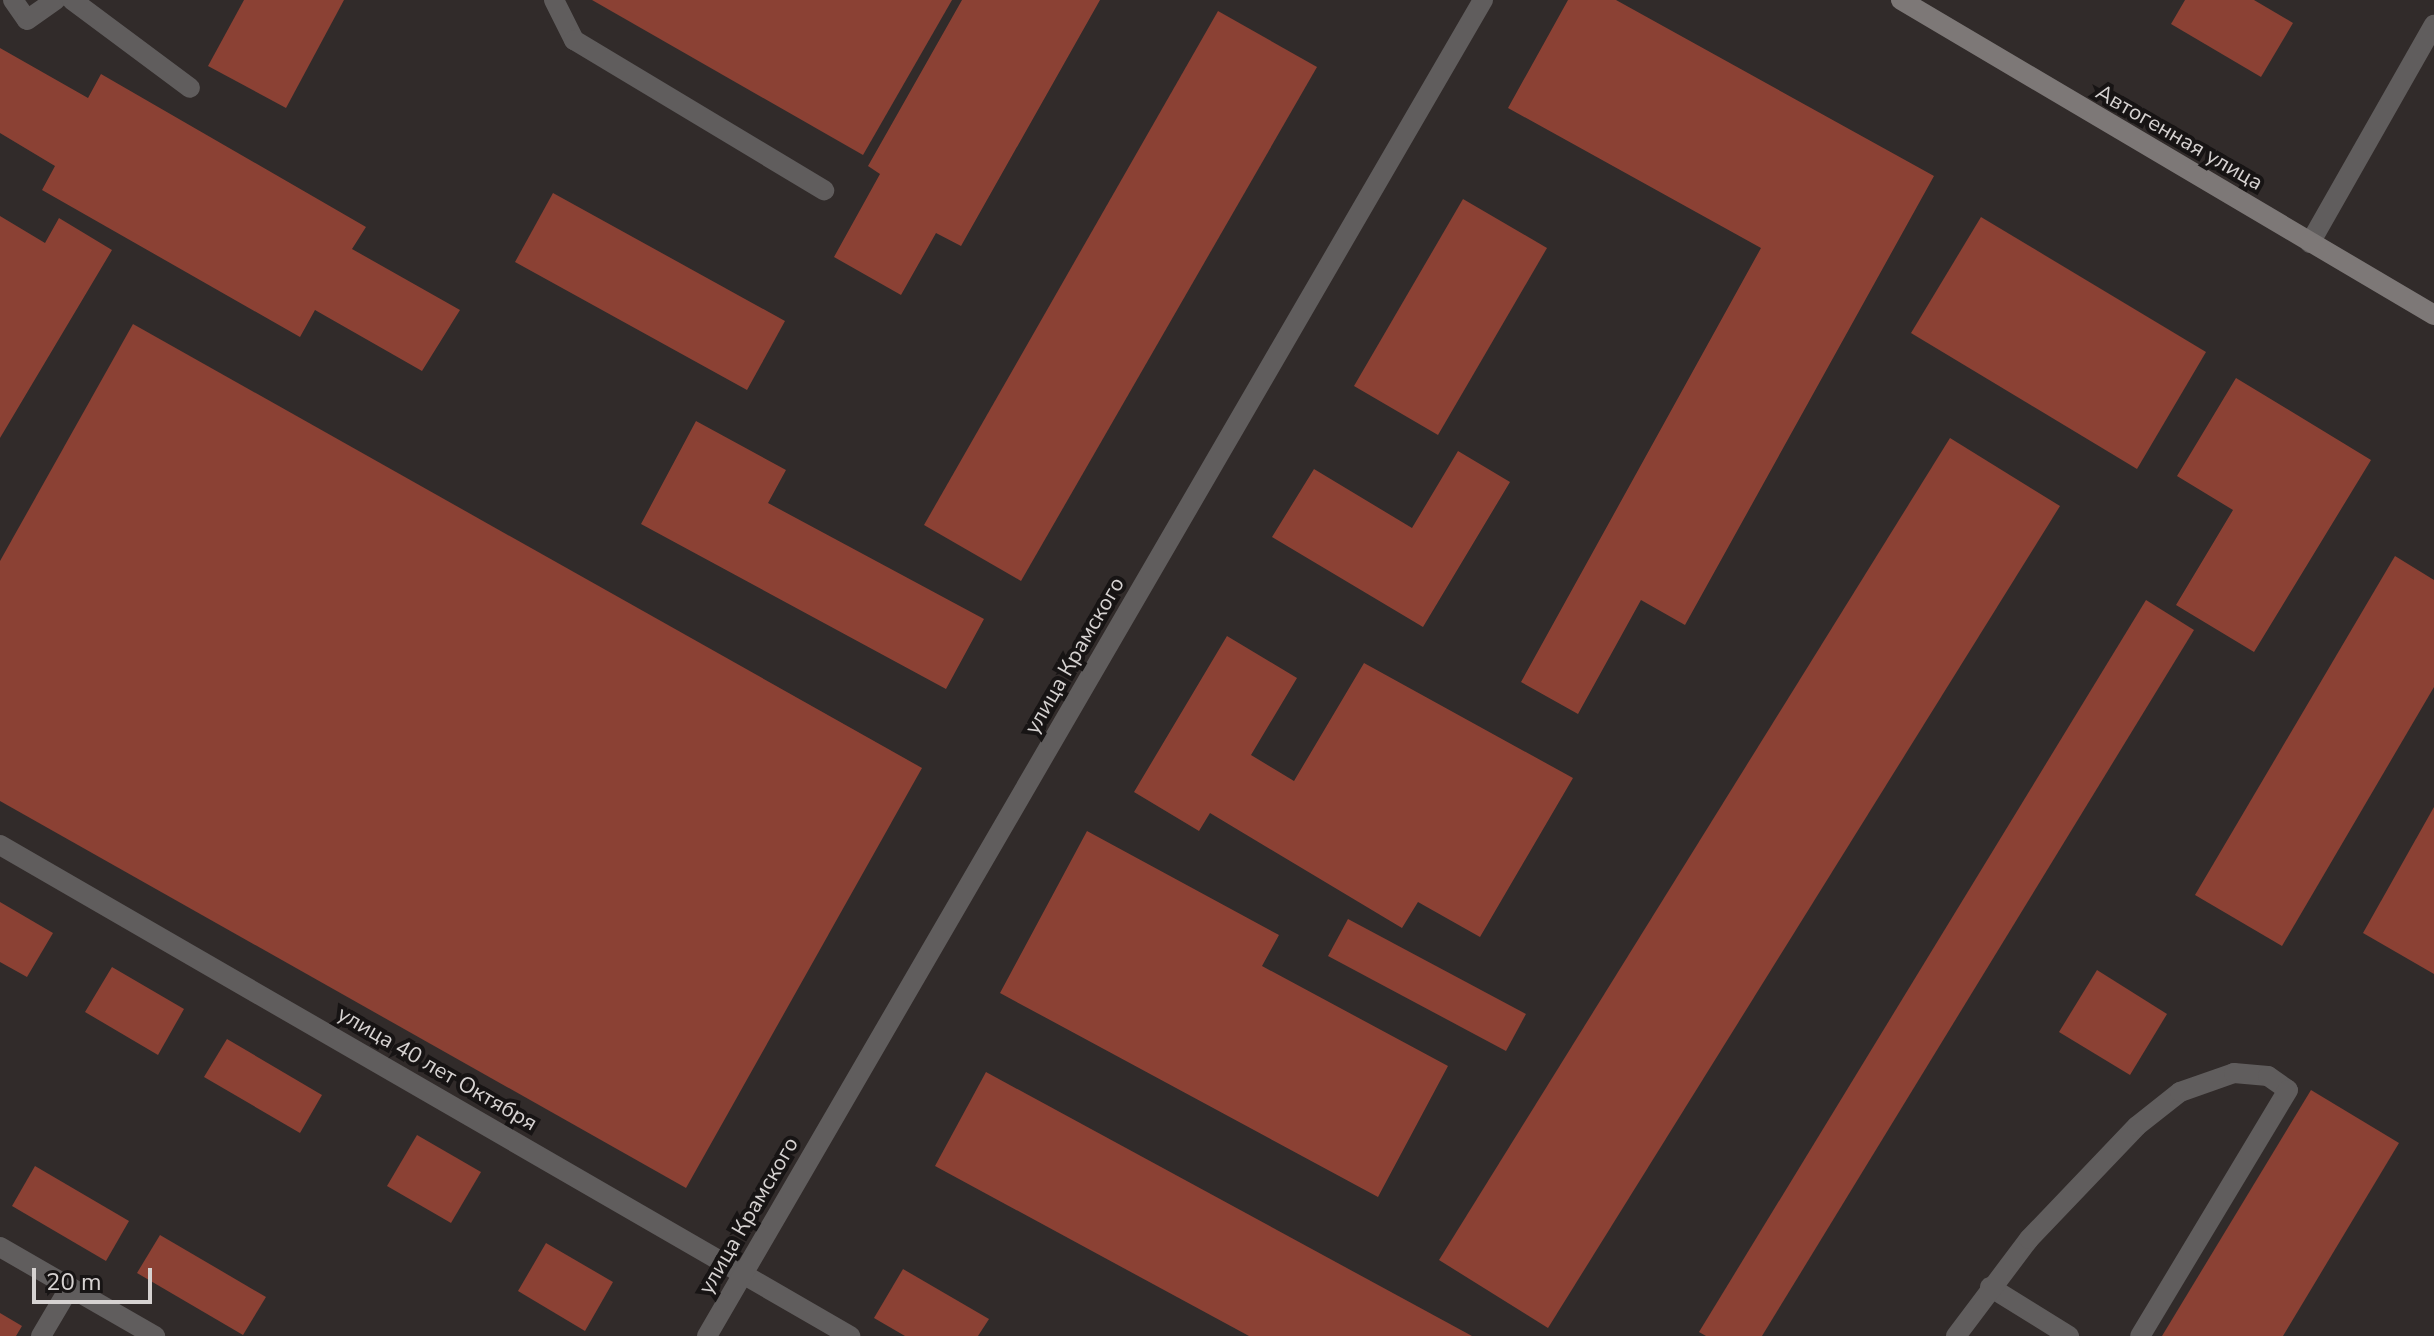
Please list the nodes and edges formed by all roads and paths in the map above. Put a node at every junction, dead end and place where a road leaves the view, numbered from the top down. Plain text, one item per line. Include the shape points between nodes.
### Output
1 (13, 0) edge
2 (56, 0) edge
3 (72, 0) edge
4 (554, 0) edge
5 (1483, 0) edge
6 (1901, 0) edge
7 (2434, 25) edge
8 (190, 88) dead end
9 (824, 190) dead end
10 (2310, 243) junction
11 (2434, 315) edge
12 (0, 845) edge
13 (0, 1247) edge
14 (744, 1274) junction
15 (70, 1287) junction
16 (1990, 1287) junction
17 (41, 1336) edge
18 (155, 1336) edge
19 (707, 1336) edge
20 (850, 1336) edge
21 (1956, 1336) edge
22 (2069, 1336) edge
23 (2140, 1336) edge

1 - 2 street via 27,20
3 - 8 street
4 - 9 street via 574,40
5 - 14 street, улица Крамского
6 - 10 street, Автогенная улица
7 - 10 street
10 - 11 street, Автогенная улица
12 - 14 street, улица 40 лет Октября
13 - 15 street
14 - 19 street, улица Крамского
14 - 20 street, улица 40 лет Октября
15 - 17 street
15 - 18 street
16 - 21 street
16 - 22 street
16 - 23 street via 2137,1126 2180,1092 2234,1073 2268,1076 2288,1090

